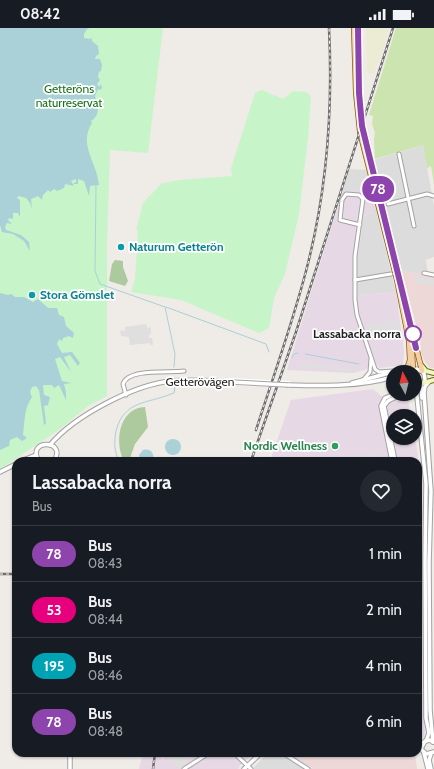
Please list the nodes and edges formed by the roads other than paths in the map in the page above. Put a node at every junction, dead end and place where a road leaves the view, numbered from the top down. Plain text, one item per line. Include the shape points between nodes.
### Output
1 (354, 28) edge
2 (358, 28) edge
3 (398, 154) dead end
4 (434, 196) edge
5 (408, 198) junction
6 (388, 204) dead end
7 (360, 225) junction
8 (414, 226) dead end
9 (391, 274) dead end
10 (424, 274) dead end
11 (434, 275) edge
12 (355, 280) junction
13 (409, 341) junction
14 (370, 359) junction
15 (419, 361) junction
16 (408, 365) edge
17 (412, 365) edge
18 (375, 369) junction
19 (370, 370) junction
20 (184, 371) dead end
21 (386, 371) edge
22 (423, 372) junction
23 (434, 374) edge
24 (386, 375) edge
25 (386, 378) edge
26 (364, 379) junction
27 (375, 379) junction
28 (434, 380) edge
29 (429, 382) junction
30 (422, 384) joint
31 (343, 386) junction
32 (126, 395) junction
33 (386, 398) edge
34 (422, 398) edge
35 (388, 401) edge
36 (417, 401) edge
37 (425, 415) junction
38 (50, 445) junction
39 (36, 455) joint
40 (31, 457) edge
41 (55, 457) edge
42 (391, 457) edge
43 (394, 457) edge
44 (12, 466) edge
45 (0, 472) edge
46 (425, 741) junction
47 (422, 742) edge
48 (434, 742) edge
49 (422, 745) edge
50 (422, 749) edge
51 (423, 752) junction
52 (432, 753) edge
53 (70, 757) edge
54 (203, 757) edge
55 (238, 757) edge
56 (258, 757) edge
57 (289, 757) edge
58 (249, 767) edge
59 (70, 769) edge
60 (186, 769) edge
61 (244, 769) edge
62 (308, 769) edge
63 (428, 769) edge
64 (431, 769) edge

1 - 13 main road via 360,132 395,270
2 - 15 main road via 362,126
3 - 5 street
4 - 5 street via 427,194
5 - 6 street
5 - 8 street
7 - 7 street via 363,197 359,194 346,194 342,200 340,220
7 - 12 street via 355,256
9 - 12 street
10 - 11 street
12 - 14 street via 358,315
13 - 16 main road
13 - 17 main road via 414,358
14 - 18 street
14 - 19 street
15 - 22 main road
15 - 23 main road via 425,370
18 - 21 street
18 - 27 street
19 - 26 street
19 - 27 street
20 - 32 street via 133,374 123,381
22 - 23 main road
22 - 30 street via 425,377
24 - 27 street, Getterövägen
25 - 27 street, Getterövägen
26 - 27 street, Getterövägen
26 - 31 street, Getterövägen
27 - 31 street, Getterövägen
28 - 29 main road
29 - 30 main road
29 - 37 street via 424,389
31 - 32 street, Getterövägen, bridge via 171,381 147,386
32 - 38 street, Getterövägen via 89,412
33 - 42 street via 381,406
34 - 37 street
35 - 43 street via 384,406
36 - 46 street via 426,484 426,718 429,733
37 - 48 street via 431,491 430,710
38 - 39 street, Getterövägen via 41,445
38 - 41 street via 56,451
39 - 40 street
44 - 45 street
46 - 47 street
46 - 48 street
46 - 49 street
50 - 51 street
51 - 52 street
51 - 63 street
52 - 64 street via 429,761
53 - 59 street
54 - 60 street
55 - 58 street
56 - 58 street
57 - 62 street
58 - 61 street

